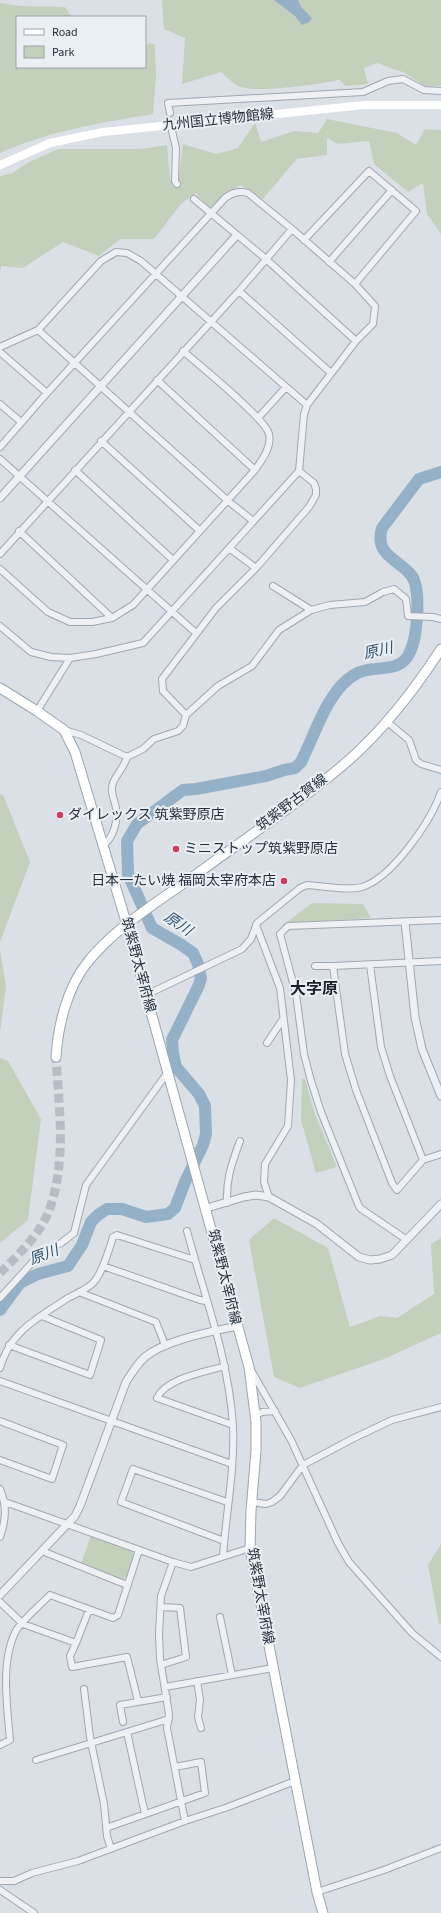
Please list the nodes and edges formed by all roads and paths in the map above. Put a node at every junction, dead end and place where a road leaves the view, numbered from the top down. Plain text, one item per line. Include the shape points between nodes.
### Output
1 (441, 91) edge
2 (441, 105) edge
3 (170, 113) dead end
4 (172, 131) dead end
5 (0, 165) edge
6 (177, 184) dead end
7 (392, 190) junction
8 (194, 199) dead end
9 (211, 212) junction
10 (292, 229) junction
11 (236, 236) junction
12 (304, 240) junction
13 (266, 260) junction
14 (329, 262) junction
15 (156, 274) junction
16 (355, 284) junction
17 (239, 290) junction
18 (182, 296) junction
19 (211, 321) junction
20 (38, 330) junction
21 (356, 341) junction
22 (0, 347) edge
23 (183, 351) junction
24 (0, 352) edge
25 (75, 362) junction
26 (331, 373) junction
27 (157, 380) junction
28 (100, 386) junction
29 (286, 387) junction
30 (47, 393) junction
31 (0, 404) edge
32 (307, 405) junction
33 (129, 412) junction
34 (258, 418) junction
35 (21, 422) junction
36 (101, 442) junction
37 (0, 447) edge
38 (0, 459) edge
39 (75, 470) junction
40 (255, 470) junction
41 (299, 471) junction
42 (20, 476) junction
43 (0, 498) edge
44 (227, 500) junction
45 (48, 501) junction
46 (253, 521) junction
47 (19, 531) junction
48 (200, 531) junction
49 (229, 548) junction
50 (0, 554) edge
51 (173, 560) junction
52 (256, 568) junction
53 (0, 569) edge
54 (274, 586) dead end
55 (148, 589) junction
56 (311, 610) junction
57 (172, 611) junction
58 (112, 618) junction
59 (441, 619) edge
60 (0, 626) edge
61 (196, 633) junction
62 (441, 649) edge
63 (70, 658) junction
64 (0, 688) edge
65 (38, 711) junction
66 (186, 715) junction
67 (386, 721) junction
68 (64, 730) junction
69 (127, 757) junction
70 (441, 770) edge
71 (441, 792) edge
72 (103, 845) junction
73 (441, 920) edge
74 (405, 922) junction
75 (127, 925) junction
76 (256, 925) junction
77 (441, 961) edge
78 (409, 962) junction
79 (370, 965) junction
80 (315, 966) dead end
81 (333, 966) junction
82 (146, 995) junction
83 (284, 1019) junction
84 (266, 1043) dead end
85 (56, 1057) tunnel mouth
86 (168, 1072) junction
87 (441, 1096) edge
88 (240, 1141) dead end
89 (441, 1154) edge
90 (423, 1160) junction
91 (269, 1197) junction
92 (227, 1203) junction
93 (441, 1204) edge
94 (207, 1208) junction
95 (187, 1231) dead end
96 (407, 1240) junction
97 (195, 1260) junction
98 (103, 1266) junction
99 (79, 1292) junction
100 (0, 1298) edge
101 (206, 1300) junction
102 (42, 1316) junction
103 (237, 1326) junction
104 (215, 1331) junction
105 (10, 1345) junction
106 (165, 1345) junction
107 (225, 1366) junction
108 (249, 1367) junction
109 (0, 1368) edge
110 (0, 1381) edge
111 (441, 1407) edge
112 (275, 1411) junction
113 (255, 1416) junction
114 (0, 1421) edge
115 (111, 1421) junction
116 (233, 1425) junction
117 (0, 1460) edge
118 (232, 1464) junction
119 (303, 1465) junction
120 (0, 1489) edge
121 (5, 1502) junction
122 (227, 1502) junction
123 (251, 1502) junction
124 (68, 1524) junction
125 (0, 1537) edge
126 (224, 1541) junction
127 (250, 1548) junction
128 (139, 1550) junction
129 (42, 1551) junction
130 (223, 1556) junction
131 (173, 1562) junction
132 (128, 1585) junction
133 (0, 1595) edge
134 (0, 1602) edge
135 (161, 1607) junction
136 (89, 1610) junction
137 (220, 1617) dead end
138 (23, 1624) junction
139 (76, 1644) junction
140 (441, 1657) edge
141 (161, 1665) junction
142 (273, 1668) junction
143 (232, 1675) junction
144 (197, 1681) junction
145 (165, 1687) junction
146 (84, 1689) dead end
147 (167, 1696) junction
148 (138, 1701) junction
149 (169, 1719) junction
150 (123, 1722) dead end
151 (201, 1728) dead end
152 (127, 1732) junction
153 (91, 1743) junction
154 (0, 1745) edge
155 (36, 1760) dead end
156 (175, 1767) junction
157 (295, 1781) junction
158 (181, 1801) junction
159 (145, 1814) junction
160 (185, 1821) junction
161 (106, 1828) junction
162 (441, 1848) edge
163 (111, 1849) junction
164 (0, 1881) edge
165 (0, 1890) edge
166 (317, 1892) junction
167 (34, 1913) edge
168 (323, 1913) edge

1 - 3 street via 424,90 403,79 388,81 363,92 168,103
2 - 5 main road, 九州国立博物館線 via 364,105 103,132 50,143
4 - 6 street via 176,148
7 - 12 street via 369,171
7 - 14 street
7 - 16 street via 416,211
8 - 9 street
9 - 10 street via 231,194 248,193
9 - 11 street
9 - 15 street
10 - 12 street
10 - 13 street
11 - 13 street
11 - 18 street
12 - 14 street
13 - 17 street
13 - 21 street
14 - 16 street
15 - 18 street
15 - 20 street via 137,258 127,253 116,252 101,261
15 - 25 street
16 - 21 street via 375,306 373,324
17 - 19 street
17 - 26 street
18 - 19 street
18 - 28 street
19 - 23 street
19 - 29 street
20 - 22 street
20 - 25 street
21 - 26 street
23 - 27 street
23 - 34 street
24 - 30 street
25 - 28 street
25 - 30 street
26 - 32 street
27 - 33 street
27 - 40 street
28 - 33 street
28 - 42 street
29 - 32 street
29 - 34 street
30 - 35 street
31 - 35 street
32 - 41 street
33 - 36 street
33 - 44 street
34 - 40 street via 269,435 267,452
35 - 37 street
36 - 39 street
36 - 48 street
38 - 42 street
39 - 45 street
39 - 51 street
40 - 44 street
41 - 46 street
41 - 52 street via 314,482 316,495 300,518
42 - 43 street
42 - 45 street
44 - 46 street
44 - 48 street
45 - 47 street
45 - 55 street
46 - 49 street
47 - 50 street
47 - 58 street
48 - 51 street
49 - 52 street
49 - 57 street
51 - 55 street
52 - 61 street via 216,608
53 - 58 street via 48,612 70,622 92,622
54 - 56 street
55 - 57 street
55 - 58 street via 133,604
56 - 59 street via 330,605 365,602 394,589 406,599 408,616
56 - 66 street via 279,630 252,666 218,686
57 - 61 street
57 - 63 street via 142,643
60 - 63 street via 30,652
61 - 66 street via 162,679 162,691
62 - 67 main road, 筑紫野古賀線 via 398,709
63 - 65 street
64 - 65 main road, 筑紫野太宰府線
65 - 68 main road, 筑紫野太宰府線
66 - 69 street via 183,726 178,731 154,739
67 - 70 street via 409,740 416,760
67 - 75 main road, 筑紫野古賀線 via 349,759 306,794
68 - 69 street via 81,735
68 - 72 main road, 筑紫野太宰府線 via 75,752
69 - 72 street via 125,766 112,786 116,808 115,828
71 - 76 street via 418,835 382,877 361,887 307,885
72 - 75 main road, 筑紫野太宰府線
73 - 74 street
74 - 78 street
74 - 96 street via 288,926 280,934 296,994 304,1054 311,1081 358,1204 360,1208
75 - 82 main road, 筑紫野太宰府線
75 - 85 main road, 筑紫野古賀線 via 93,955 75,981 63,1016
76 - 82 street via 251,940 242,949
76 - 83 street via 280,988
77 - 78 street
78 - 79 street
78 - 87 street via 415,1017 422,1048
79 - 81 street
79 - 90 street via 381,1047
80 - 81 street
81 - 90 street via 345,1054 356,1090 397,1190
82 - 86 main road, 筑紫野太宰府線
83 - 84 street
83 - 91 street via 291,1080 288,1126 264,1168 264,1182
86 - 94 main road, 筑紫野太宰府線
86 - 100 street via 86,1185 74,1233 61,1244 40,1254
88 - 92 street via 229,1170
89 - 90 street
91 - 92 street via 256,1195
91 - 96 street via 305,1216 359,1257 370,1260 392,1255
92 - 94 street
93 - 96 street
94 - 103 main road, 筑紫野太宰府線
95 - 97 street
97 - 98 street via 117,1235 113,1238
97 - 101 street
98 - 99 street via 92,1284
98 - 101 street
99 - 102 street
99 - 106 street via 156,1322
101 - 104 street
102 - 105 street via 27,1326
102 - 105 street via 101,1340 90,1375
103 - 104 street
103 - 108 main road, 筑紫野太宰府線
104 - 106 street
104 - 107 street
105 - 109 street via 4,1353
106 - 115 street via 145,1357 135,1369 126,1382
107 - 116 street
107 - 116 street via 176,1382 157,1398
108 - 112 street
108 - 113 main road, 筑紫野太宰府線
110 - 115 street
111 - 119 street via 392,1420
112 - 113 street via 262,1412
112 - 119 street
113 - 123 main road, 筑紫野太宰府線 via 256,1451
114 - 117 street via 63,1445 52,1479
115 - 118 street
115 - 124 street via 80,1506
116 - 118 street
118 - 122 street
119 - 123 street via 280,1496 272,1502
119 - 140 street via 349,1562 412,1633
120 - 121 street
121 - 124 street
121 - 125 street via 4,1526
122 - 126 street
122 - 126 street via 133,1469 121,1502
123 - 127 main road, 筑紫野太宰府線
124 - 128 street
124 - 129 street
126 - 130 street
127 - 130 street
127 - 142 main road, 筑紫野太宰府線
128 - 131 street
128 - 132 street
129 - 132 street
129 - 133 street
130 - 131 street via 191,1567
131 - 135 street via 161,1596
132 - 136 street via 118,1615 113,1618
134 - 138 street
135 - 141 street
135 - 141 street via 180,1608 186,1657
136 - 138 street via 50,1595
136 - 139 street
137 - 143 street
138 - 139 street
138 - 154 street via 9,1644 4,1659 10,1740
139 - 148 street via 70,1656 72,1667 127,1657
141 - 145 street
142 - 143 street
142 - 157 main road, 筑紫野太宰府線
143 - 144 street
144 - 145 street
144 - 151 street via 200,1700 198,1717
145 - 147 street
146 - 153 street
147 - 148 street
147 - 149 street
148 - 150 street via 120,1705
149 - 152 street
149 - 156 street via 167,1728
152 - 153 street
152 - 159 street
153 - 155 street
153 - 161 street via 104,1804
156 - 158 street
156 - 158 street via 201,1762 205,1793
157 - 160 street via 228,1808
157 - 166 main road, 筑紫野太宰府線
158 - 159 street
158 - 160 street
159 - 161 street
160 - 163 street
161 - 163 street
162 - 166 street
163 - 164 street via 14,1881
165 - 167 street
166 - 168 main road, 筑紫野太宰府線

